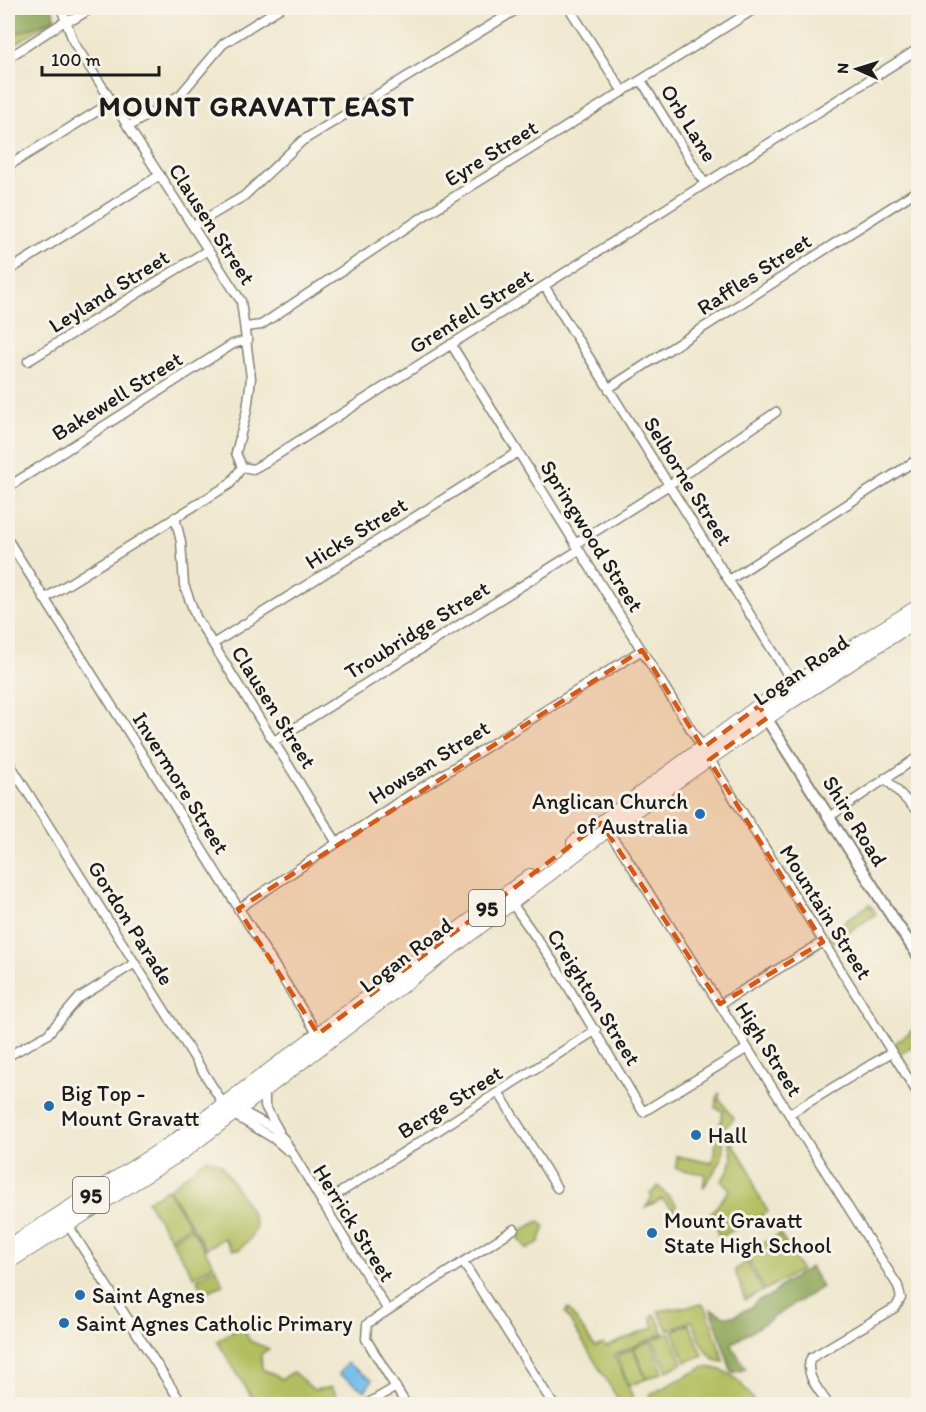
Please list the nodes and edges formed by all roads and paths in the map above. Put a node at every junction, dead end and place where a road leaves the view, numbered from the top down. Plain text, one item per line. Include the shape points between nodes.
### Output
1 (61, 8) edge
2 (92, 8) edge
3 (280, 8) edge
4 (519, 8) edge
5 (569, 8) edge
6 (756, 8) edge
7 (65, 21) junction
8 (918, 49) edge
9 (8, 58) edge
10 (641, 80) junction
11 (623, 92) junction
12 (112, 102) junction
13 (128, 127) junction
14 (8, 166) edge
15 (160, 175) junction
16 (705, 184) junction
17 (918, 190) edge
18 (193, 225) junction
19 (208, 250) junction
20 (8, 271) edge
21 (545, 286) junction
22 (246, 327) junction
23 (248, 340) junction
24 (451, 344) junction
25 (28, 361) dead end
26 (609, 388) junction
27 (776, 412) dead end
28 (518, 452) junction
29 (918, 459) edge
30 (242, 467) junction
31 (669, 485) junction
32 (8, 486) edge
33 (175, 517) junction
34 (8, 540) edge
35 (577, 547) junction
36 (729, 580) junction
37 (44, 599) junction
38 (918, 607) edge
39 (918, 619) edge
40 (213, 644) junction
41 (642, 650) junction
42 (797, 690) junction
43 (763, 712) junction
44 (274, 741) junction
45 (706, 754) junction
46 (918, 757) edge
47 (8, 760) edge
48 (885, 778) junction
49 (918, 812) edge
50 (829, 817) junction
51 (604, 826) junction
52 (337, 843) junction
53 (511, 902) junction
54 (238, 909) junction
55 (823, 942) junction
56 (918, 955) edge
57 (135, 963) junction
58 (720, 1004) junction
59 (596, 1030) junction
60 (321, 1040) junction
61 (746, 1049) junction
62 (892, 1052) junction
63 (8, 1056) edge
64 (266, 1090) junction
65 (499, 1093) junction
66 (918, 1094) edge
67 (232, 1110) junction
68 (789, 1114) junction
69 (284, 1139) junction
70 (291, 1155) junction
71 (557, 1188) dead end
72 (322, 1204) junction
73 (68, 1225) junction
74 (514, 1229) dead end
75 (8, 1247) edge
76 (463, 1262) junction
77 (8, 1263) edge
78 (387, 1309) junction
79 (396, 1387) junction
80 (182, 1404) edge
81 (367, 1404) edge
82 (406, 1404) edge
83 (553, 1404) edge
84 (828, 1404) edge

1 - 7 street, Clausen Street
2 - 7 street
3 - 13 street via 223,44 180,95
4 - 18 street via 302,141 244,196
5 - 11 street
6 - 10 street, Eyre Street
7 - 9 street
7 - 12 street, Clausen Street via 74,43
8 - 16 street, Grenfell Street
10 - 11 street, Eyre Street
10 - 16 street, Orb Lane
11 - 22 street, Eyre Street via 430,212 261,325
12 - 13 street, Clausen Street
12 - 14 street
13 - 15 street, Clausen Street
15 - 18 street, Clausen Street
15 - 20 street
16 - 21 street, Grenfell Street
17 - 26 street, Raffles Street
18 - 19 street, Clausen Street
19 - 22 street, Clausen Street via 241,301
19 - 25 street, Leyland Street
21 - 24 street, Grenfell Street
21 - 26 street, Selborne Street
22 - 23 street, Clausen Street
23 - 30 street, Clausen Street via 249,395 236,453
23 - 32 street, Bakewell Street via 233,344
24 - 28 street, Springwood Street
24 - 30 street, Grenfell Street via 264,463 253,469
26 - 31 street, Selborne Street
27 - 31 street, Troubridge Street
28 - 35 street, Springwood Street
28 - 40 street, Hicks Street
29 - 36 street
30 - 33 street via 230,484
31 - 35 street, Troubridge Street
31 - 36 street, Selborne Street
33 - 37 street
33 - 40 street, Clausen Street via 184,585 196,617
34 - 37 street, Invermore Street
35 - 41 street, Springwood Street
35 - 44 street, Troubridge Street
36 - 42 street, Selborne Street
37 - 54 street, Invermore Street
38 - 42 main road, Logan Road / 95
39 - 42 main road, Logan Road / 95
40 - 44 street, Clausen Street
41 - 45 street, Springwood Street
41 - 52 street, Howsan Street
42 - 43 main road, Logan Road / 95
43 - 45 main road, Logan Road / 95
43 - 50 street, Shire Road
44 - 52 street, Clausen Street
45 - 51 main road, Logan Road / 95
45 - 55 street, Mountain Street
46 - 48 street
47 - 57 street, Gordon Parade
48 - 49 street
48 - 50 street
50 - 56 street, Shire Road
51 - 53 main road, Logan Road / 95
51 - 58 street, High Street
51 - 60 main road, Logan Road / 95
52 - 54 street, Howsan Street
53 - 59 street, Creighton Street
53 - 60 main road, Logan Road / 95
54 - 60 street, Invermore Street
55 - 58 street
55 - 62 street, Mountain Street
57 - 63 street via 79,998 47,1035
57 - 67 street, Gordon Parade
58 - 61 street, High Street
59 - 61 street, Creighton Street via 644,1112
59 - 65 street, Berge Street
60 - 64 main road, Logan Road / 95
60 - 67 main road, Logan Road / 95
61 - 68 street, High Street
62 - 66 street, Mountain Street
62 - 68 street
64 - 67 main road, Logan Road / 95
64 - 69 street via 267,1110
65 - 71 street
65 - 72 street, Berge Street
67 - 69 street, Herrick Street via 273,1128
67 - 70 street, Herrick Street
67 - 73 main road, Logan Road / 95 via 172,1159
67 - 75 main road, Logan Road / 95
68 - 84 street, High Street via 898,1286 901,1298 896,1307 811,1358 807,1365 809,1374
69 - 70 street, Herrick Street
70 - 72 street, Herrick Street
72 - 78 street, Herrick Street
73 - 77 main road, Logan Road / 95
73 - 80 street
74 - 76 street
76 - 78 street
76 - 83 street
78 - 79 street via 370,1319 364,1329 367,1341
79 - 81 street
79 - 82 street

